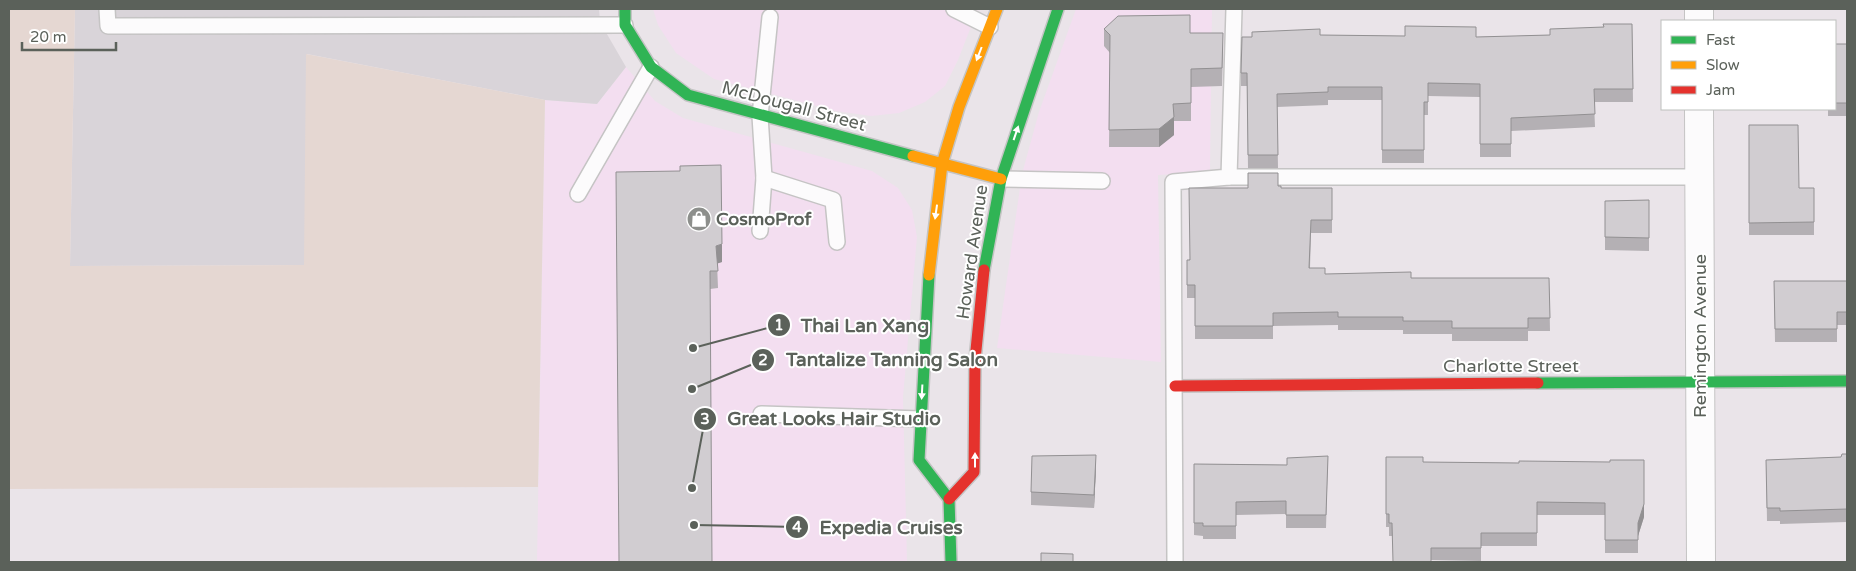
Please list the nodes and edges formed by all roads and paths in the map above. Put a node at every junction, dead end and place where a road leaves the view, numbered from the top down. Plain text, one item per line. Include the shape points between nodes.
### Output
1 (107, 9) edge
2 (624, 9) edge
3 (954, 9) edge
4 (997, 9) edge
5 (1058, 9) edge
6 (1234, 9) edge
7 (770, 17) dead end
8 (626, 25) junction
9 (990, 27) junction
10 (651, 67) junction
11 (1700, 110) edge
12 (760, 116) junction
13 (942, 164) junction
14 (1700, 177) junction
15 (764, 178) junction
16 (1229, 178) junction
17 (1000, 179) junction
18 (1102, 181) dead end
19 (578, 194) dead end
20 (760, 231) dead end
21 (837, 242) dead end
22 (1847, 381) edge
23 (1700, 382) junction
24 (1175, 386) junction
25 (762, 414) dead end
26 (921, 419) junction
27 (949, 499) junction
28 (951, 562) edge
29 (1175, 562) edge
30 (1700, 562) edge

1 - 8 lane via 108,26
2 - 8 street, McDougall Street
3 - 9 lane
4 - 9 street, Howard Avenue
17 -> 5 street, Howard Avenue
6 - 16 lane
7 - 12 lane
8 - 10 street, McDougall Street
9 -> 13 street, Howard Avenue via 959,107
10 - 12 street, McDougall Street via 688,95
10 - 19 lane
11 - 14 street, Remington Avenue
12 - 13 street, McDougall Street
12 - 15 lane
13 - 17 street, McDougall Street
13 -> 26 street, Howard Avenue via 930,255
14 - 16 lane
14 - 23 street, Remington Avenue
15 - 20 lane
15 - 21 lane via 834,200
16 - 24 lane via 1173,182
17 - 18 lane
27 -> 17 street, Howard Avenue via 974,472 975,360 985,258
22 - 23 street, Charlotte Street
23 - 24 street, Charlotte Street
23 - 30 street, Remington Avenue
24 - 29 lane
25 - 26 lane
26 - 27 street, Howard Avenue via 919,460
27 - 28 street

